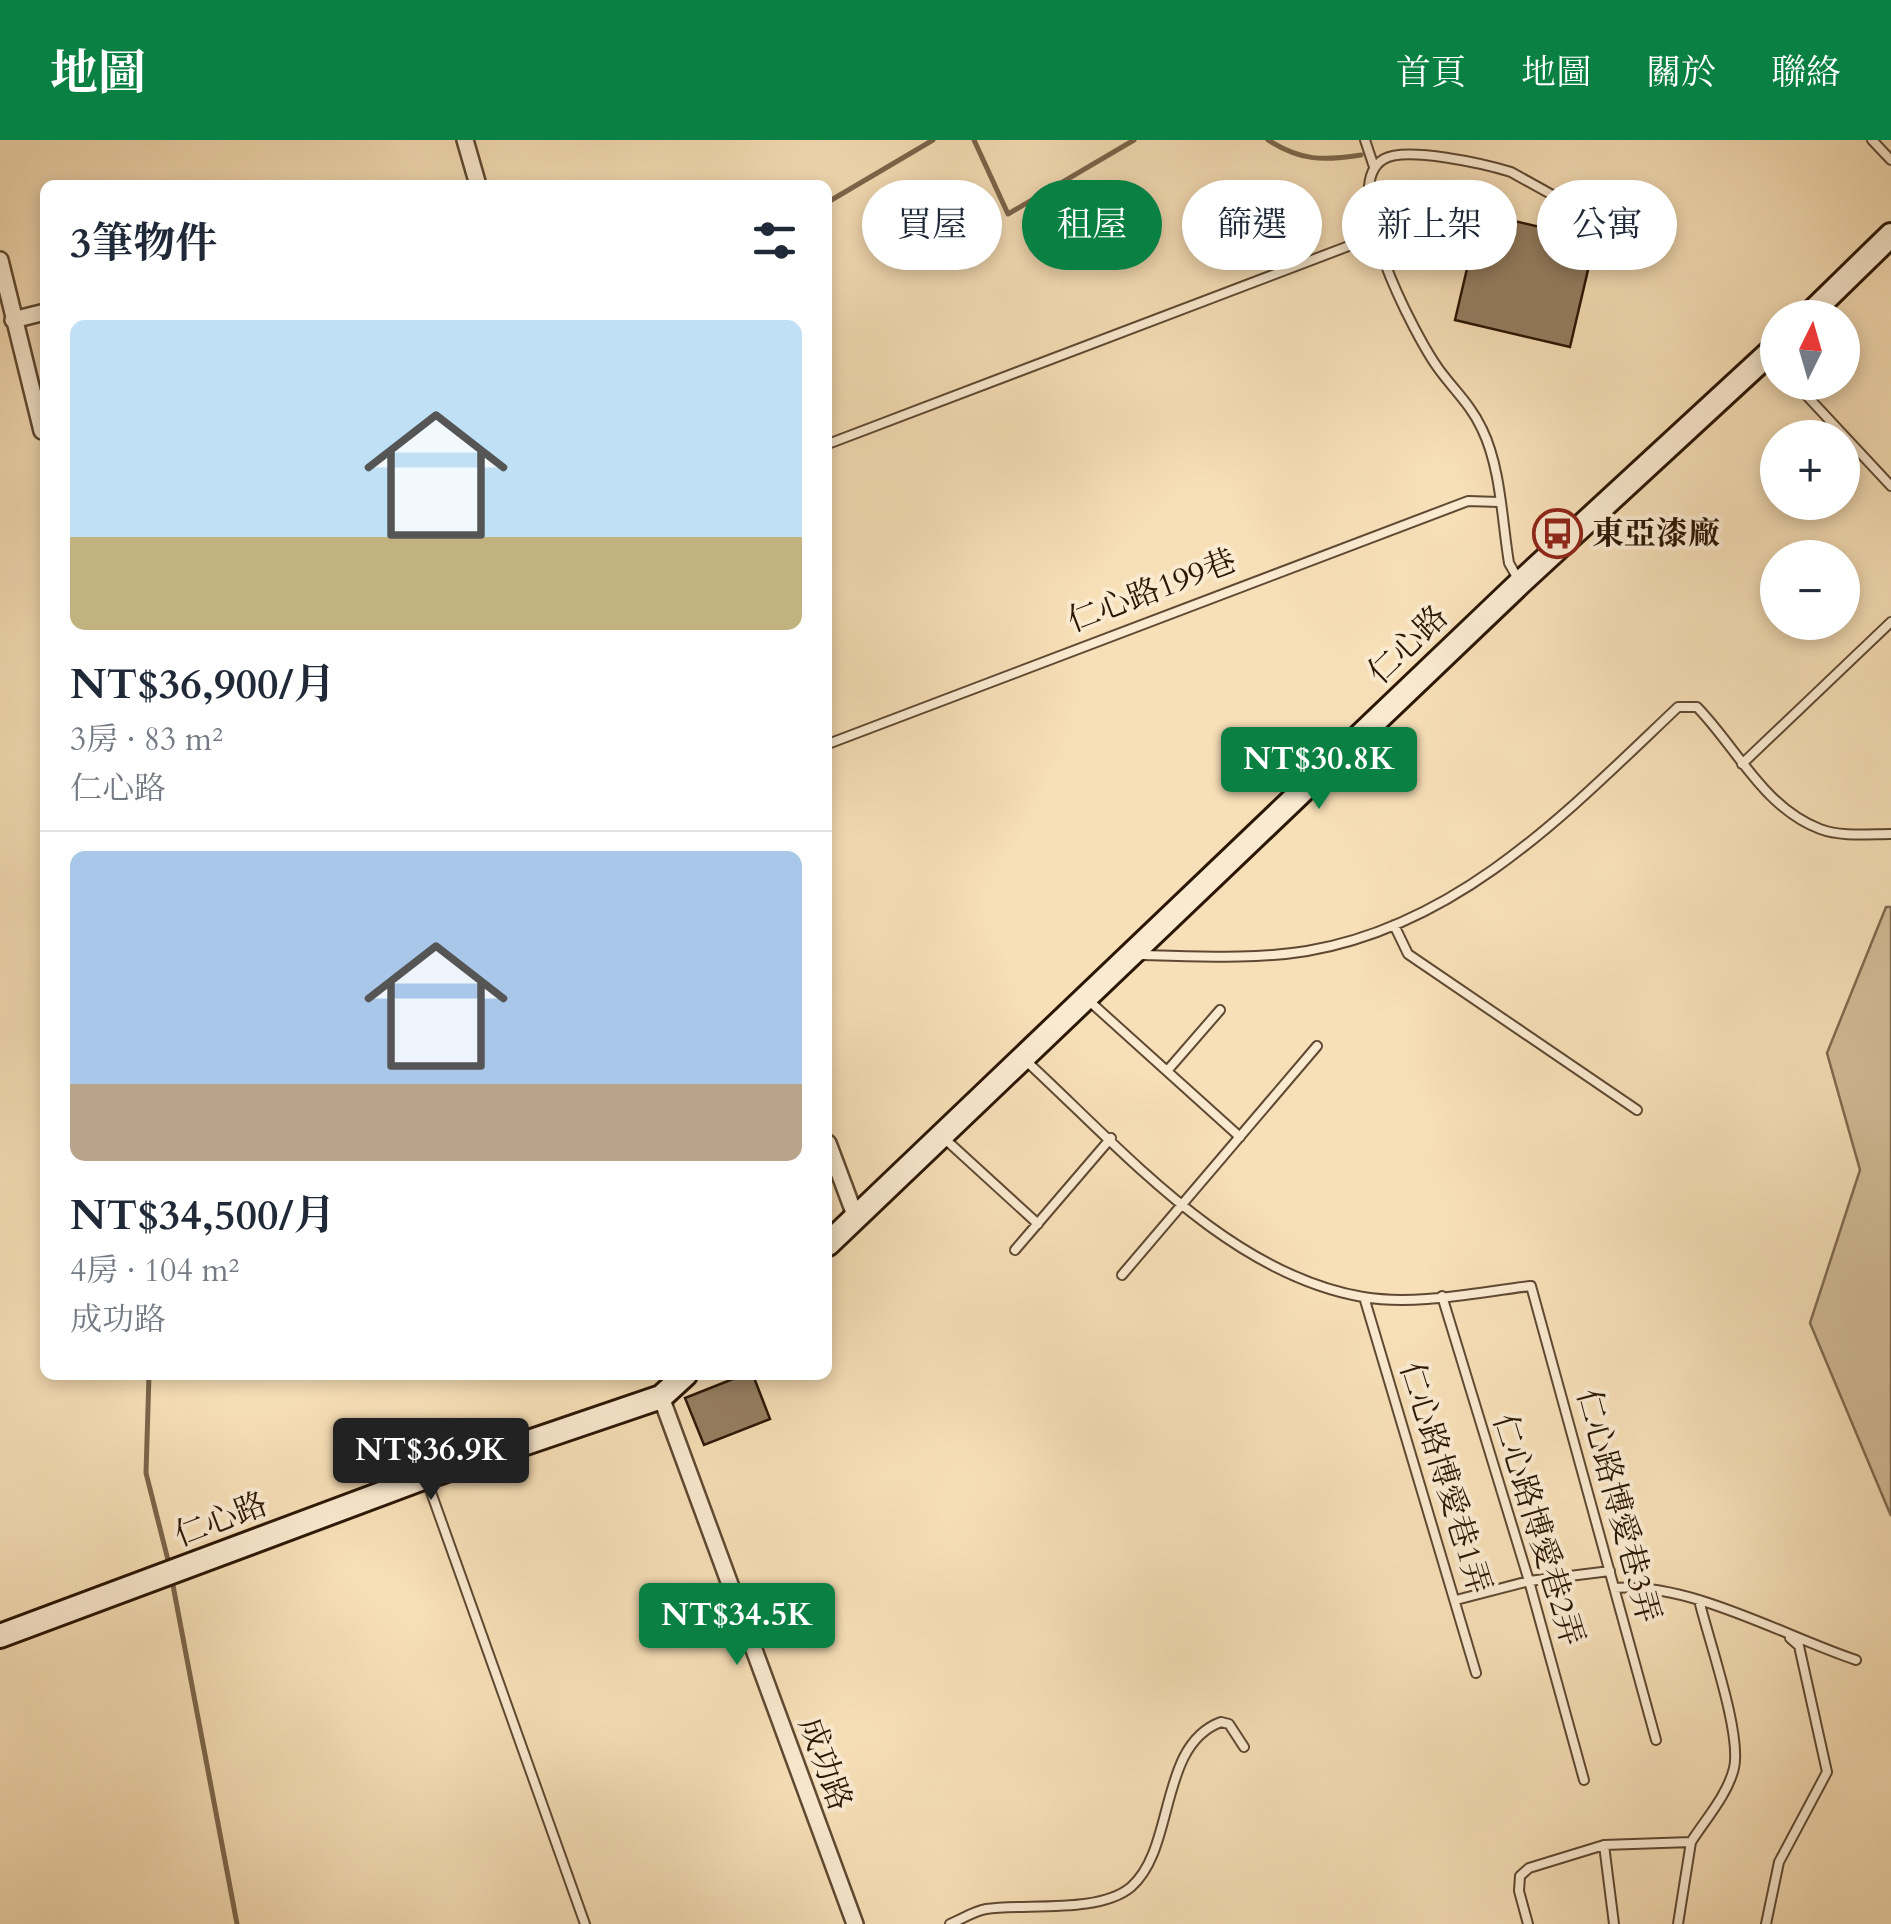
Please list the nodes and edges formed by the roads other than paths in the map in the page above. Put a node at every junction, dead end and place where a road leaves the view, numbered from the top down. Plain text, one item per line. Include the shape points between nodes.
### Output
1 (465, 140) edge
2 (1365, 140) edge
3 (1872, 140) edge
4 (1891, 160) edge
5 (1374, 167) junction
6 (477, 180) edge
7 (1369, 180) edge
8 (1537, 186) edge
9 (1891, 236) edge
10 (1342, 249) edge
11 (0, 260) edge
12 (1388, 270) edge
13 (1825, 300) edge
14 (40, 313) edge
15 (13, 320) junction
16 (1760, 368) edge
17 (1811, 400) edge
18 (40, 423) edge
19 (832, 442) edge
20 (1891, 486) edge
21 (1499, 502) junction
22 (1520, 583) junction
23 (1891, 622) edge
24 (832, 742) edge
25 (1742, 764) junction
26 (1891, 834) edge
27 (1394, 925) junction
28 (1135, 955) junction
29 (1085, 997) junction
30 (1220, 1010) dead end
31 (1318, 1046) dead end
32 (1020, 1056) junction
33 (1167, 1071) junction
34 (1637, 1110) dead end
35 (940, 1135) junction
36 (1240, 1137) junction
37 (1111, 1138) junction
38 (832, 1154) edge
39 (1182, 1204) junction
40 (856, 1218) junction
41 (1038, 1224) junction
42 (832, 1240) edge
43 (1015, 1250) dead end
44 (1122, 1275) dead end
45 (1442, 1296) junction
46 (1364, 1298) junction
47 (680, 1380) edge
48 (661, 1397) junction
49 (426, 1477) junction
50 (1610, 1571) junction
51 (1529, 1581) junction
52 (1614, 1588) junction
53 (1456, 1600) junction
54 (1699, 1600) junction
55 (0, 1636) edge
56 (1790, 1638) junction
57 (1856, 1660) dead end
58 (1476, 1672) dead end
59 (1656, 1740) dead end
60 (1244, 1747) dead end
61 (1584, 1780) dead end
62 (1690, 1842) junction
63 (1604, 1845) junction
64 (585, 1924) edge
65 (855, 1924) edge
66 (950, 1924) edge
67 (1528, 1924) edge
68 (1614, 1924) edge
69 (1678, 1924) edge
70 (1766, 1924) edge

1 - 6 street
2 - 5 lane
3 - 4 lane
5 - 7 lane
5 - 8 lane via 1386,157 1403,156 1488,165
9 - 13 street
10 - 19 lane
11 - 15 street
12 - 21 lane via 1437,367 1485,435
14 - 15 street
15 - 18 street
16 - 22 street, 仁心路
17 - 20 lane
21 - 22 lane via 1509,564
21 - 24 lane, 仁心路199巷 via 1468,500
22 - 28 street, 仁心路
23 - 25 lane
25 - 26 lane via 1768,792 1822,830
25 - 27 lane via 1697,707 1678,708 1556,822 1442,906
27 - 28 lane via 1306,951
27 - 34 lane via 1408,954
28 - 29 street, 仁心路
29 - 32 street, 仁心路
29 - 33 lane
30 - 33 lane
31 - 36 lane
32 - 35 street, 仁心路
32 - 37 lane
33 - 36 lane
35 - 40 street, 仁心路
35 - 41 lane
36 - 39 lane
37 - 39 lane
37 - 41 lane
38 - 40 street
39 - 44 lane
39 - 46 lane via 1276,1271
40 - 42 street, 仁心路
41 - 43 lane
45 - 46 lane
45 - 50 lane, 仁心路博愛巷3弄 via 1531,1286
45 - 51 lane, 仁心路博愛巷2弄
46 - 53 lane, 仁心路博愛巷1弄
47 - 48 street, 仁心路
48 - 49 street, 仁心路
48 - 65 street, 成功路
49 - 55 street, 仁心路
49 - 64 lane
50 - 51 lane
50 - 52 lane, 仁心路博愛巷3弄
51 - 53 lane
51 - 61 lane, 仁心路博愛巷2弄
52 - 54 lane
52 - 59 lane, 仁心路博愛巷3弄
53 - 58 lane, 仁心路博愛巷1弄
54 - 56 lane
54 - 62 lane, 仁心路博愛巷3弄 via 1735,1766
56 - 57 lane
56 - 70 lane via 1799,1646 1828,1772 1779,1862
60 - 66 lane via 1222,1722 1196,1737 1144,1872 1124,1892 1060,1906 985,1910
62 - 63 lane
62 - 69 lane
63 - 67 lane via 1520,1876
63 - 68 lane

